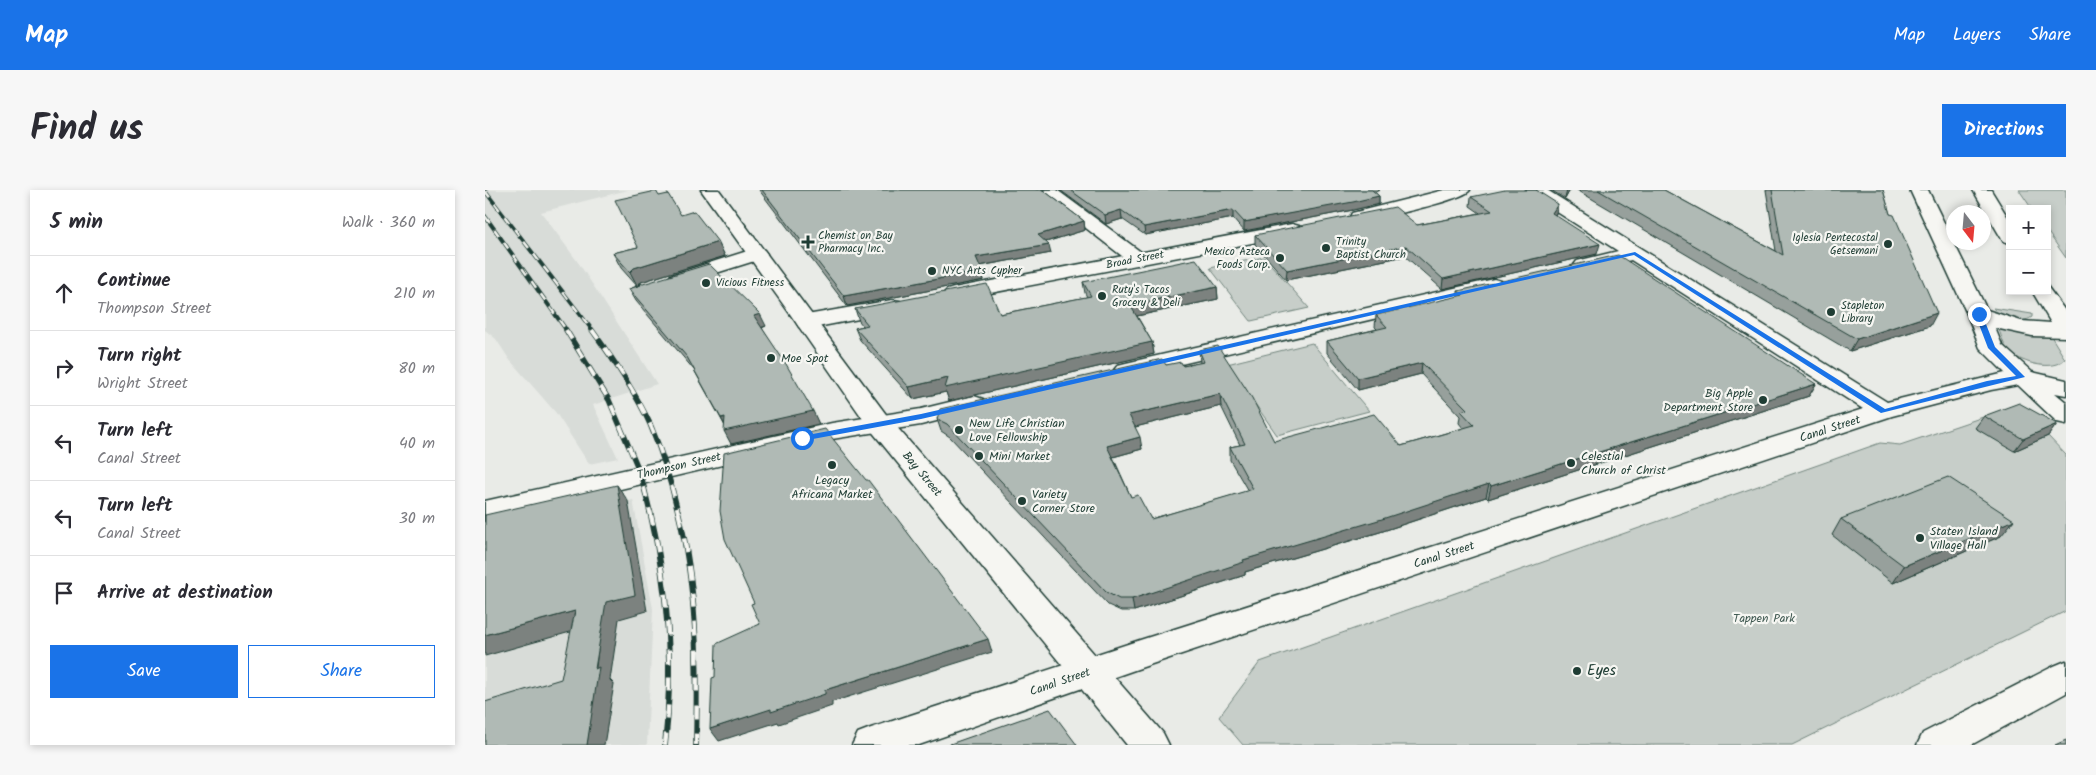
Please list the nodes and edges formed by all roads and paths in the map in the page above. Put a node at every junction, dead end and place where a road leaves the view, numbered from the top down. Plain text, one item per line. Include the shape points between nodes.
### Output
1 (710, 190) edge
2 (1046, 190) edge
3 (1461, 190) edge
4 (1535, 190) edge
5 (1919, 190) edge
6 (1982, 190) edge
7 (1343, 220) edge
8 (1314, 226) edge
9 (2006, 230) edge
10 (1635, 253) junction
11 (757, 254) junction
12 (1138, 259) junction
13 (1560, 270) edge
14 (1511, 281) edge
15 (658, 285) edge
16 (2045, 295) edge
17 (937, 298) edge
18 (909, 303) edge
19 (1979, 314) junction
20 (807, 322) junction
21 (2066, 330) edge
22 (1105, 374) edge
23 (2022, 377) junction
24 (2066, 388) edge
25 (999, 399) edge
26 (1883, 412) junction
27 (2066, 416) edge
28 (879, 423) junction
29 (485, 510) edge
30 (1089, 672) junction
31 (2066, 676) edge
32 (871, 745) edge
33 (1151, 745) edge
34 (1936, 745) edge

1 - 11 street, Bay Street
2 - 12 street
3 - 7 street
4 - 10 street
5 - 19 street
6 - 9 street
8 - 12 street, Broad Street
10 - 13 street
10 - 26 street
11 - 15 street
11 - 20 street, Bay Street
12 - 17 street, Broad Street
14 - 22 street
16 - 21 street
18 - 20 street
19 - 21 street via 2028,329
19 - 23 street via 1991,348
20 - 28 street, Bay Street
23 - 24 street, Canal Street
23 - 26 street, Canal Street via 1989,382
23 - 27 street
25 - 28 street, Thompson Street
26 - 30 street, Canal Street
28 - 29 street, Thompson Street
28 - 30 street, Bay Street
30 - 32 street, Canal Street
30 - 33 street, Bay Street
31 - 34 street

